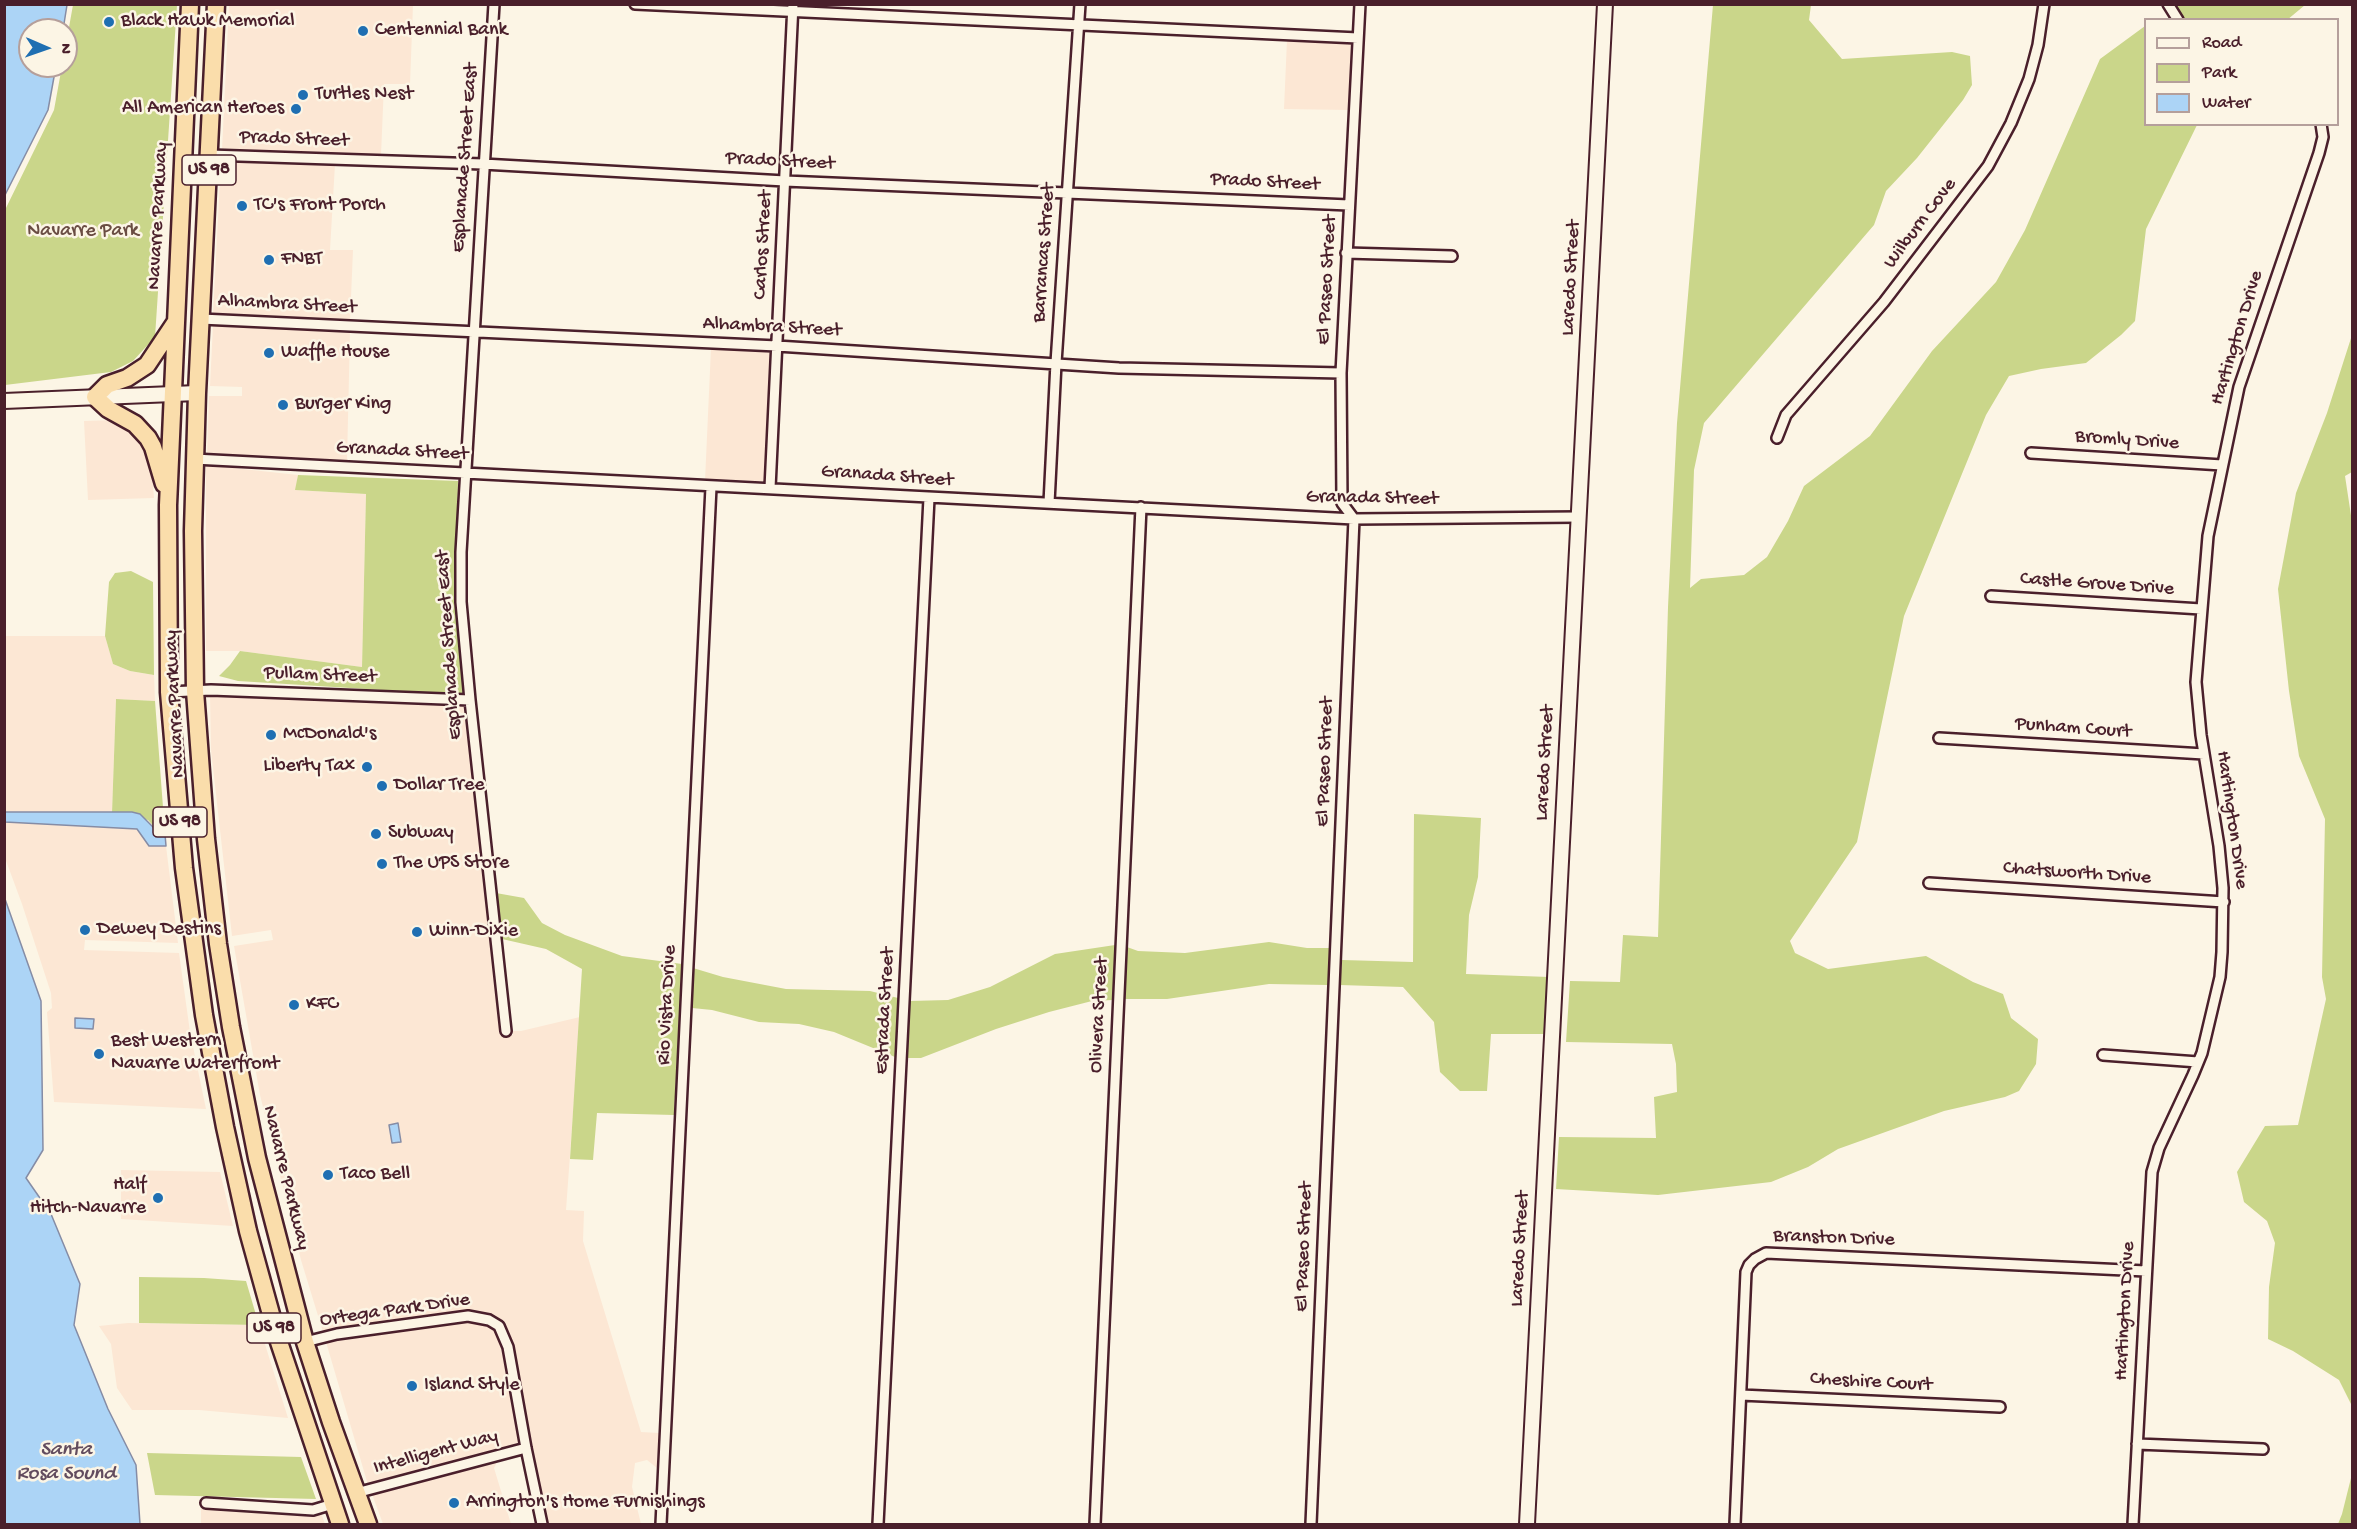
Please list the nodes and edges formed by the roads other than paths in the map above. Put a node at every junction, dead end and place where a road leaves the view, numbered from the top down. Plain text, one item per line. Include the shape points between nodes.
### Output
1 (190, 4) edge
2 (216, 4) edge
3 (494, 4) edge
4 (635, 4) edge
5 (1080, 4) edge
6 (1360, 4) edge
7 (1605, 4) edge
8 (2044, 4) edge
9 (2168, 4) edge
10 (793, 8) edge
11 (2177, 18) edge
12 (1078, 26) junction
13 (1358, 38) junction
14 (2321, 126) edge
15 (209, 155) junction
16 (483, 164) junction
17 (785, 181) junction
18 (1067, 192) junction
19 (1349, 205) junction
20 (1346, 253) junction
21 (1452, 256) dead end
22 (201, 319) junction
23 (175, 322) junction
24 (473, 332) junction
25 (777, 346) junction
26 (1056, 363) junction
27 (1341, 373) junction
28 (197, 393) junction
29 (172, 395) junction
30 (95, 397) junction
31 (4, 401) edge
32 (1777, 438) dead end
33 (2031, 453) dead end
34 (194, 459) junction
35 (2222, 465) junction
36 (464, 473) junction
37 (711, 487) junction
38 (770, 488) junction
39 (168, 496) junction
40 (929, 498) junction
41 (1049, 503) junction
42 (1141, 507) junction
43 (1578, 517) junction
44 (1354, 519) junction
45 (1990, 596) dead end
46 (2201, 609) junction
47 (195, 691) junction
48 (169, 692) junction
49 (470, 700) junction
50 (1939, 738) dead end
51 (2204, 754) junction
52 (1929, 883) dead end
53 (2224, 902) junction
54 (506, 1030) dead end
55 (2103, 1055) dead end
56 (2198, 1062) junction
57 (225, 1127) junction
58 (252, 1137) junction
59 (234, 1175) junction
60 (265, 1189) junction
61 (2146, 1271) junction
62 (305, 1342) junction
63 (1741, 1395) junction
64 (2000, 1407) dead end
65 (2137, 1444) junction
66 (526, 1448) junction
67 (2263, 1449) dead end
68 (356, 1493) junction
69 (206, 1503) dead end
70 (333, 1504) junction
71 (340, 1524) edge
72 (368, 1524) edge
73 (542, 1524) edge
74 (661, 1524) edge
75 (878, 1524) edge
76 (1095, 1524) edge
77 (1311, 1524) edge
78 (1527, 1524) edge
79 (1735, 1524) edge
80 (2133, 1524) edge

1 - 23 highway, Navarre Parkway / US 98
2 - 15 highway, Navarre Parkway / US 98
3 - 16 street, Esplanade Street East
4 - 10 street
5 - 12 street, Barrancas Street
6 - 13 street, El Paseo Street
7 - 43 street, Laredo Street
8 - 32 street, Wilburn Cove via 2029,79 1988,166 1884,302 1786,415
9 - 11 street
10 - 12 street
10 - 17 street, Carlos Street
12 - 13 street
12 - 18 street, Barrancas Street
13 - 19 street, El Paseo Street
14 - 35 street, Hartington Drive via 2319,153 2239,387
15 - 16 street, Prado Street
15 - 22 highway, Navarre Parkway / US 98
16 - 17 street, Prado Street
16 - 24 street, Esplanade Street East
17 - 18 street, Prado Street
17 - 25 street, Carlos Street
18 - 19 street, Prado Street
18 - 26 street, Barrancas Street
19 - 20 street, El Paseo Street
20 - 21 street
20 - 27 street, El Paseo Street
22 - 24 street, Alhambra Street
22 - 28 highway, Navarre Parkway / US 98
23 - 29 highway, Navarre Parkway / US 98
23 - 30 highway via 147,365 107,385
24 - 25 street, Alhambra Street
24 - 36 street, Esplanade Street East
25 - 26 street, Alhambra Street
25 - 38 street, Carlos Street
26 - 27 street, Alhambra Street
26 - 41 street, Barrancas Street
27 - 44 street, El Paseo Street via 1342,503
28 - 29 street
28 - 34 highway, Navarre Parkway / US 98
29 - 30 street
29 - 39 highway, Navarre Parkway / US 98
30 - 31 street
30 - 39 highway via 135,424 148,438
33 - 35 street, Bromly Drive
34 - 36 street, Granada Street
34 - 47 highway, Navarre Parkway / US 98
35 - 46 street, Hartington Drive via 2208,536
36 - 37 street, Granada Street
36 - 49 street, Esplanade Street East via 462,602
37 - 38 street, Granada Street
37 - 74 street, Rio Vista Drive
38 - 40 street, Granada Street
39 - 48 highway, Navarre Parkway / US 98
40 - 41 street, Granada Street
40 - 75 street, Estrada Street
41 - 42 street, Granada Street
42 - 44 street, Granada Street
42 - 76 street, Olivera Street
43 - 44 street, Granada Street
43 - 78 street, Laredo Street
44 - 77 street, El Paseo Street
45 - 46 street, Castle Grove Drive
46 - 51 street, Hartington Drive via 2196,682
47 - 48 street, Pullam Street
47 - 49 street, Pullam Street
47 - 58 highway, Navarre Parkway / US 98 via 218,944
48 - 57 highway, Navarre Parkway / US 98 via 194,948
49 - 54 street, Esplanade Street East
50 - 51 street, Punham Court
51 - 53 street, Hartington Drive
52 - 53 street, Chatsworth Drive
53 - 56 street, Hartington Drive via 2220,977
55 - 56 street
56 - 61 street, Hartington Drive via 2152,1172
57 - 58 highway
57 - 59 highway, Navarre Parkway / US 98
58 - 60 highway, Navarre Parkway / US 98
59 - 60 highway via 248,1175
59 - 70 highway, Navarre Parkway / US 98 via 277,1336
60 - 62 highway, Navarre Parkway / US 98
61 - 63 street, Branston Drive via 1766,1253 1749,1265 1746,1272
61 - 65 street, Hartington Drive
62 - 66 street, Ortega Park Drive via 468,1316 489,1320 505,1335
62 - 68 highway, Navarre Parkway / US 98
63 - 64 street, Cheshire Court
63 - 79 street, Branston Drive
65 - 67 street
65 - 80 street, Hartington Drive
66 - 68 street, Intelligent Way
66 - 73 street, Ortega Park Drive
68 - 72 highway, Navarre Parkway / US 98
69 - 70 street via 313,1510
70 - 71 highway, Navarre Parkway / US 98

